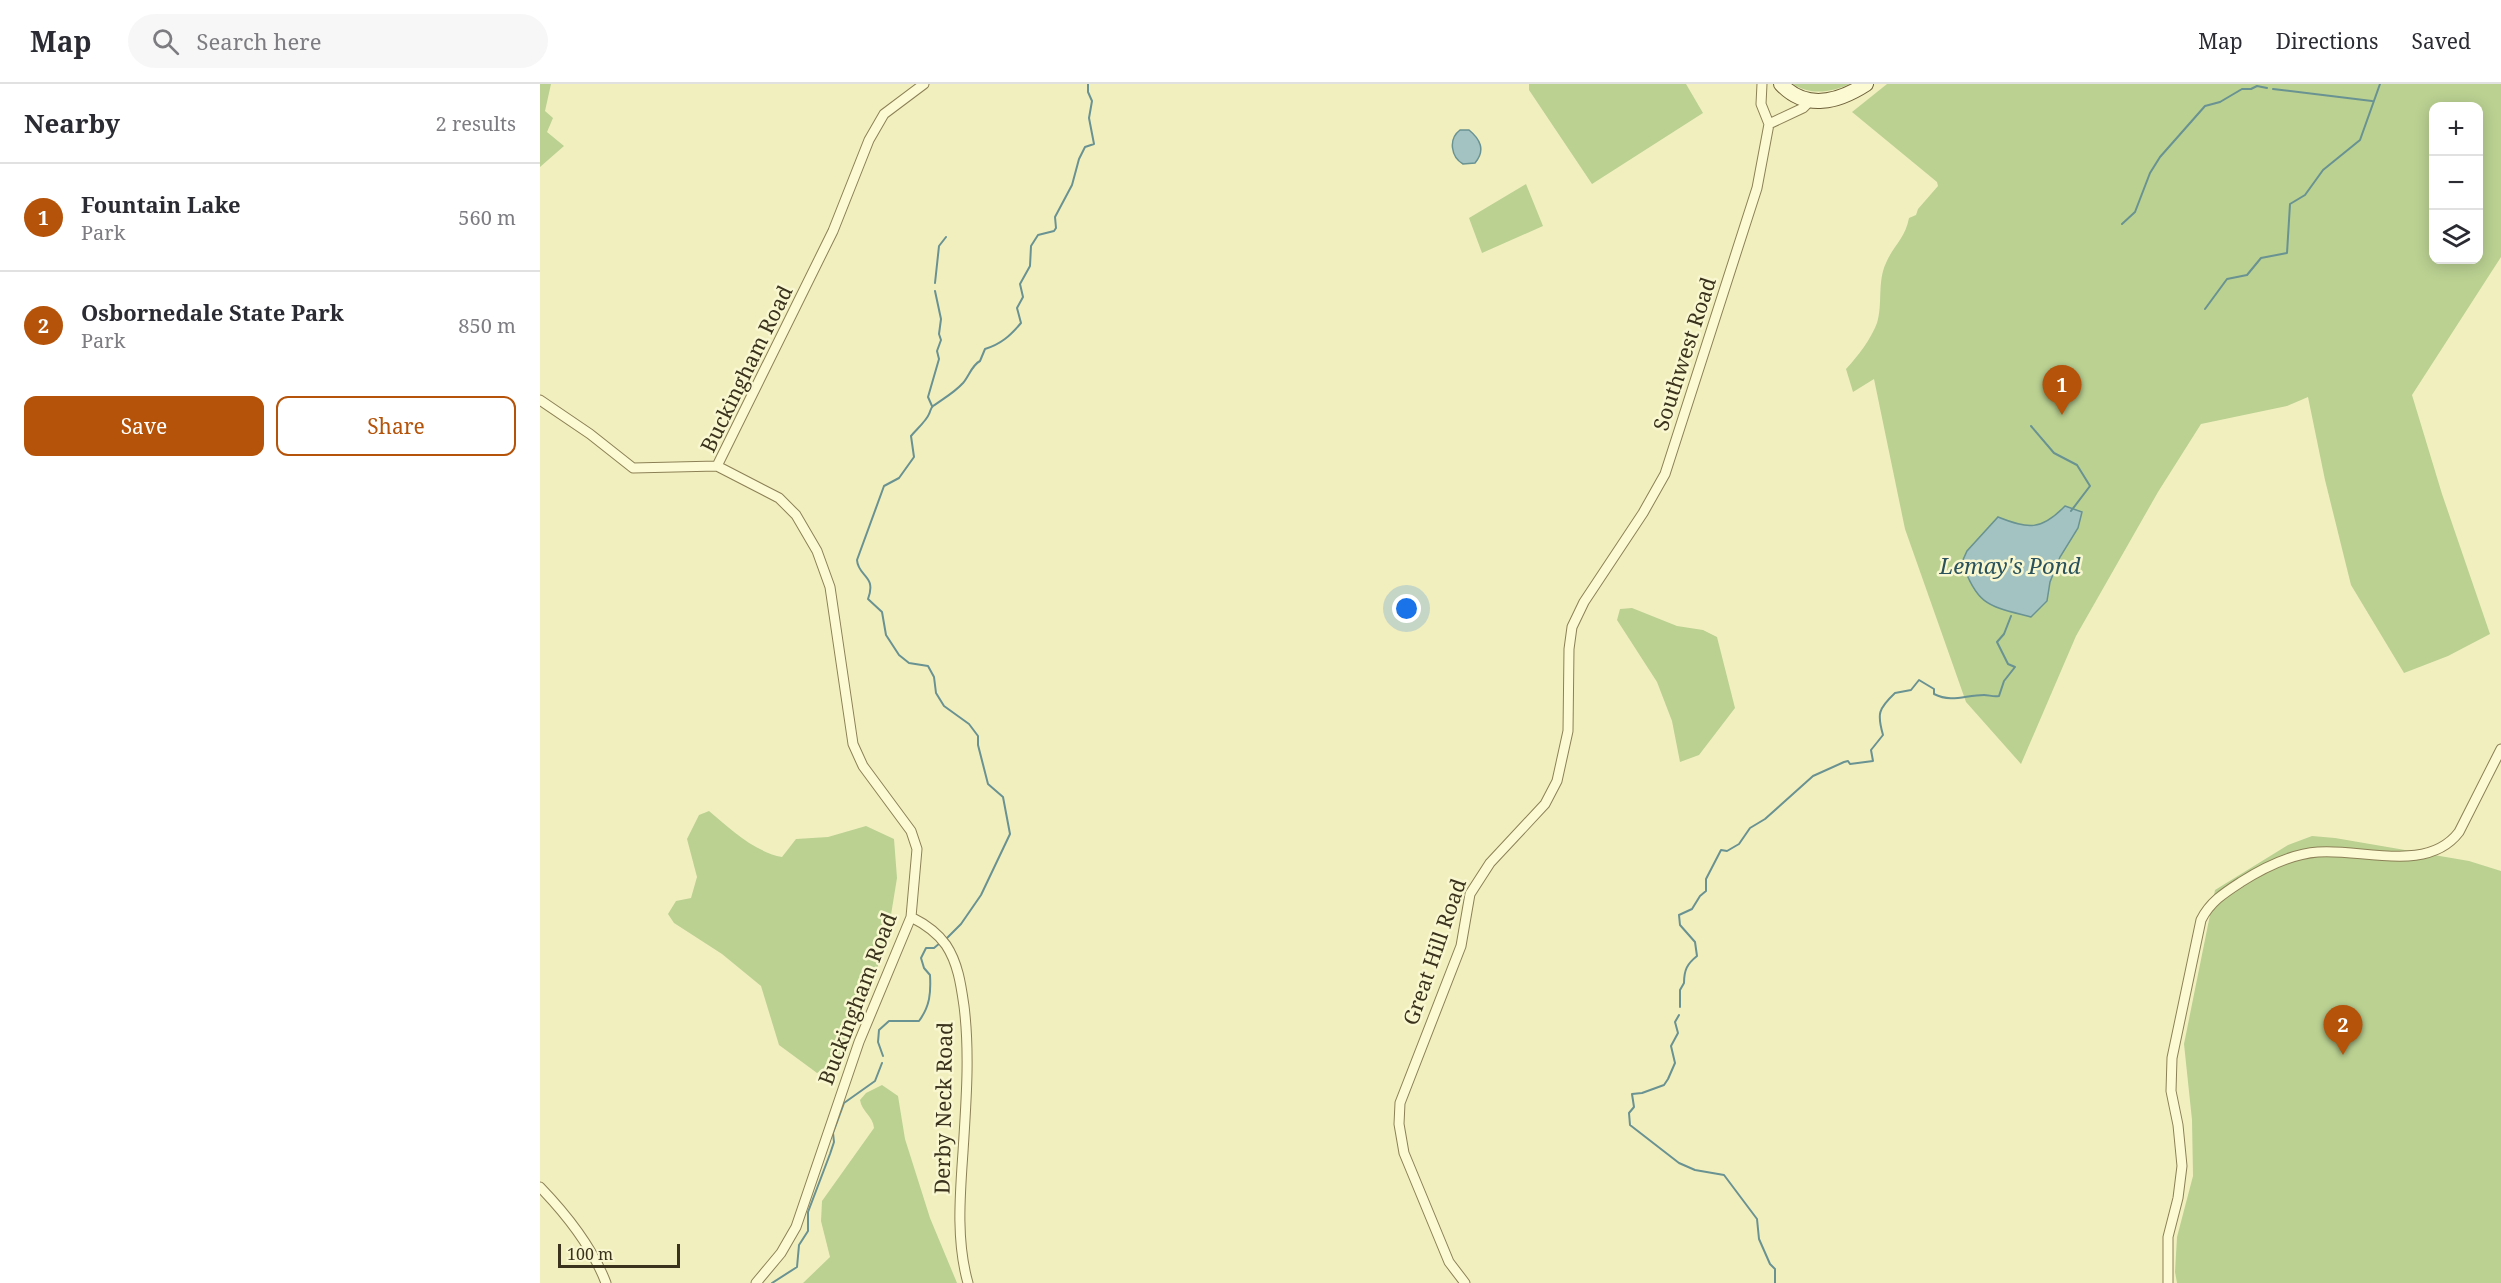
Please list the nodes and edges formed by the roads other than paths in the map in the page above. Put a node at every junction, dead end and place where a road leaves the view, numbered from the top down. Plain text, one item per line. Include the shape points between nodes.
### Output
1 (924, 84) edge
2 (1762, 84) edge
3 (1780, 84) edge
4 (1866, 84) edge
5 (1810, 101) junction
6 (1769, 124) junction
7 (540, 400) edge
8 (717, 466) junction
9 (1599, 579) joint
10 (2501, 749) edge
11 (911, 917) junction
12 (540, 1187) edge
13 (606, 1283) edge
14 (756, 1283) edge
15 (968, 1283) edge
16 (1465, 1283) edge
17 (2168, 1283) edge

1 - 8 street, Buckingham Road via 884,114 869,140 833,231
2 - 6 street, Southwest Road via 1761,104
3 - 5 main road
4 - 5 main road via 1840,98
5 - 6 street
6 - 9 street, Southwest Road via 1757,188 1665,474
7 - 8 street via 633,468
8 - 11 street, Buckingham Road via 788,506 817,551 835,609 853,744 863,766 915,839 917,861
9 - 16 street, Great Hill Road via 1572,627 1568,731 1557,781 1545,804 1483,871 1470,894 1461,946 1400,1103 1404,1153 1449,1262
10 - 17 street via 2452,840 2423,854 2397,856 2346,851 2297,856 2255,873 2208,906 2201,920 2172,1058 2171,1091 2182,1166 2168,1237
11 - 14 street, Buckingham Road via 859,1042 796,1227
11 - 15 street, Derby Neck Road via 928,926 946,944 962,997 967,1078 960,1226
12 - 13 street via 577,1230

